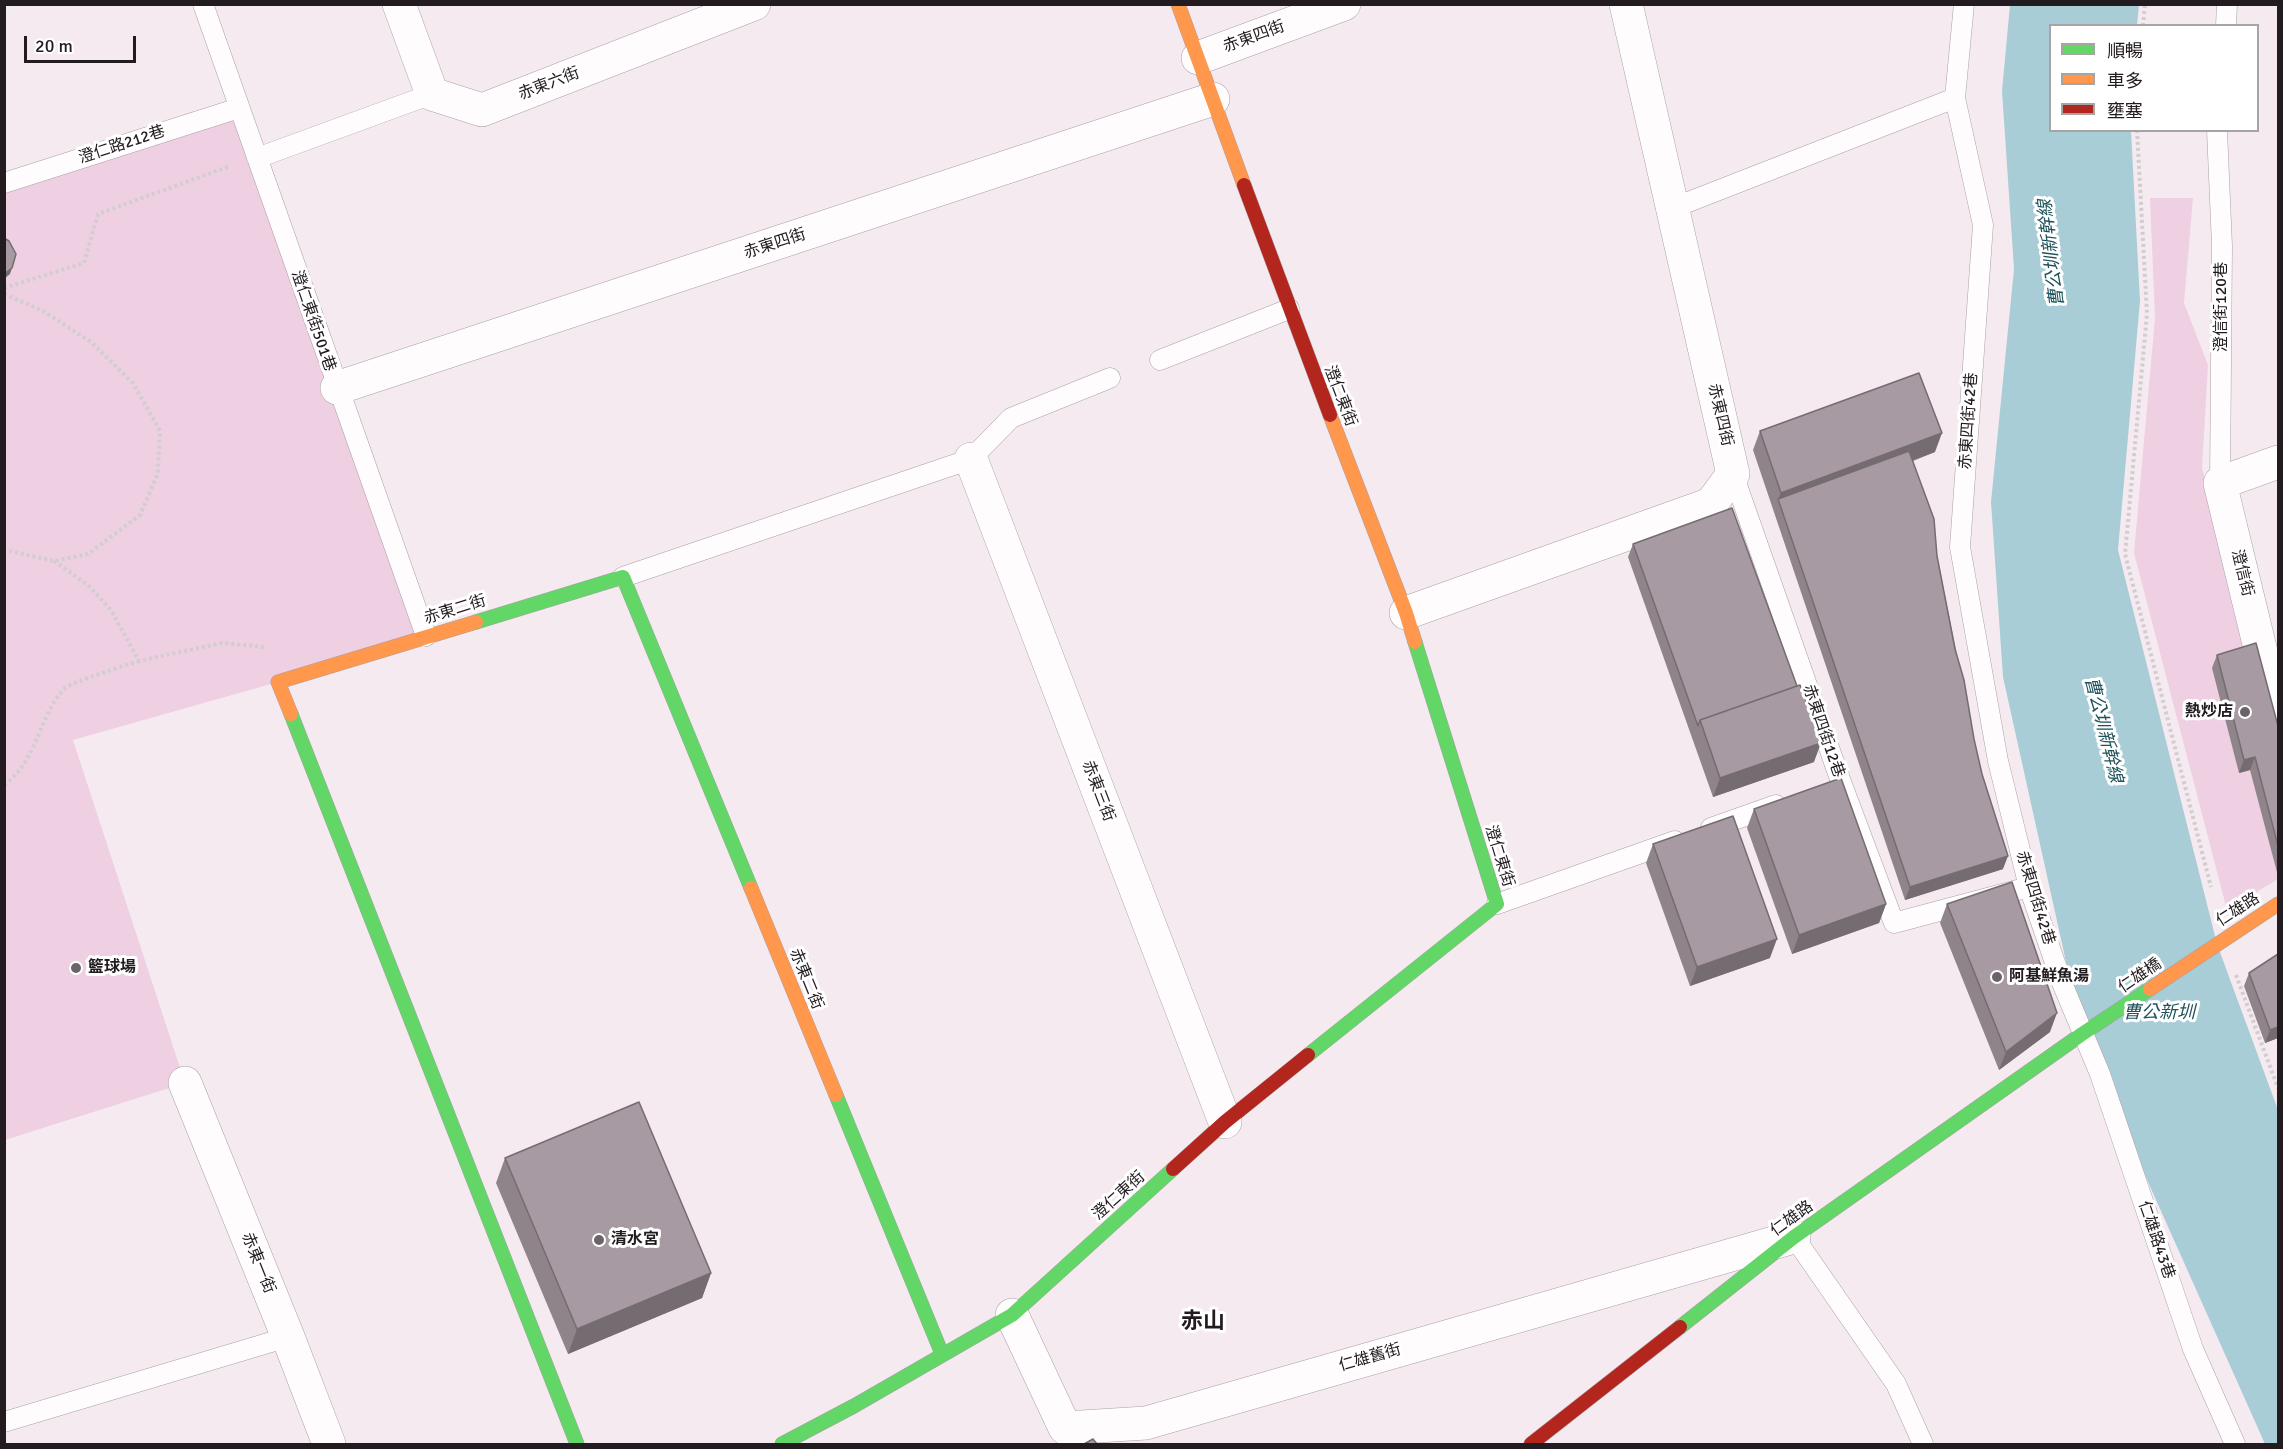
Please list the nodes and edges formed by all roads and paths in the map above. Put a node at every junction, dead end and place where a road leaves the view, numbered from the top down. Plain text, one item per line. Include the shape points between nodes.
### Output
1 (203, 4) edge
2 (399, 4) edge
3 (754, 4) edge
4 (1178, 4) edge
5 (1344, 4) edge
6 (1626, 4) edge
7 (1964, 4) edge
8 (2145, 4) edge
9 (2227, 4) edge
10 (2143, 24) edge
11 (2226, 24) edge
12 (1198, 58) junction
13 (432, 94) junction
14 (1955, 98) junction
15 (1213, 99) junction
16 (239, 108) junction
17 (2137, 132) edge
18 (2217, 132) edge
19 (248, 160) junction
20 (4, 183) edge
21 (1673, 208) junction
22 (4, 288) edge
23 (4, 294) edge
24 (1289, 309) junction
25 (1160, 360) dead end
26 (1110, 378) dead end
27 (337, 388) junction
28 (971, 459) junction
29 (2278, 462) edge
30 (1733, 474) junction
31 (2220, 483) junction
32 (4, 550) edge
33 (54, 561) junction
34 (623, 577) junction
35 (1407, 613) junction
36 (426, 636) junction
37 (265, 647) dead end
38 (140, 661) junction
39 (2278, 722) edge
40 (1841, 782) junction
41 (4, 785) edge
42 (1819, 790) edge
43 (1797, 798) edge
44 (2029, 886) junction
45 (2211, 888) dead end
46 (1497, 904) junction
47 (2278, 904) edge
48 (2217, 944) joint
49 (2236, 975) dead end
50 (2082, 1034) junction
51 (184, 1083) dead end
52 (2278, 1088) edge
53 (1225, 1122) junction
54 (1794, 1237) junction
55 (1012, 1315) junction
56 (288, 1337) junction
57 (942, 1354) junction
58 (4, 1422) edge
59 (329, 1444) edge
60 (577, 1444) edge
61 (782, 1444) edge
62 (1531, 1444) edge
63 (1923, 1444) edge
64 (2235, 1444) edge

1 - 16 lane, 澄仁東街501巷
2 - 13 street
3 - 13 street, 赤東六街 via 482,110
4 - 12 street, 澄仁東街
5 - 12 street, 赤東四街
6 - 21 street, 赤東四街
7 - 14 lane, 赤東四街42巷
8 - 10 path
9 - 11 lane
12 - 15 street, 澄仁東街
13 - 19 lane
14 - 21 lane
14 - 44 lane, 赤東四街42巷 via 1983,225 1960,547 1998,761
15 - 24 street, 澄仁東街
15 - 27 street, 赤東四街
16 - 19 lane, 澄仁東街501巷
16 - 20 lane, 澄仁路212巷
17 - 45 path via 2148,314 2125,554
18 - 31 lane, 澄信街120巷 via 2222,246
19 - 22 path via 98,214 84,263
19 - 27 lane, 澄仁東街501巷
21 - 30 street, 赤東四街
23 - 33 path via 43,311 91,342 133,383 160,431 158,473 140,515 88,554
24 - 25 lane
24 - 35 street, 澄仁東街
26 - 28 lane via 1011,418
27 - 36 lane, 澄仁東街501巷
28 - 34 lane
28 - 53 street, 赤東三街
29 - 31 street
30 - 35 street via 1711,504
30 - 40 lane, 赤東四街12巷
31 - 39 street, 澄信街
32 - 33 path
33 - 38 path via 89,586 111,610
34 - 36 street, 赤東二街
34 - 57 street, 赤東二街
35 - 46 street, 澄仁東街
36 - 60 street, 赤東二街 via 278,682
37 - 38 path via 222,643
38 - 41 path via 66,687 17,776
40 - 42 lane
40 - 44 lane, 赤東四街12巷 via 1894,923
43 - 46 lane
44 - 50 lane, 赤東四街42巷
46 - 53 street, 澄仁東街
47 - 48 street, 仁雄路
48 - 50 street, 仁雄橋
49 - 52 path
50 - 54 street, 仁雄路
50 - 64 lane, 仁雄路43巷 via 2100,1074 2193,1349
51 - 56 street, 赤東一街
53 - 55 street, 澄仁東街
54 - 55 street, 仁雄舊街 via 1146,1423 1065,1428
54 - 62 street, 仁雄路
54 - 63 lane via 1896,1384
55 - 57 street, 澄仁東街
56 - 58 lane
56 - 59 street, 赤東一街
57 - 61 street, 澄仁東街

